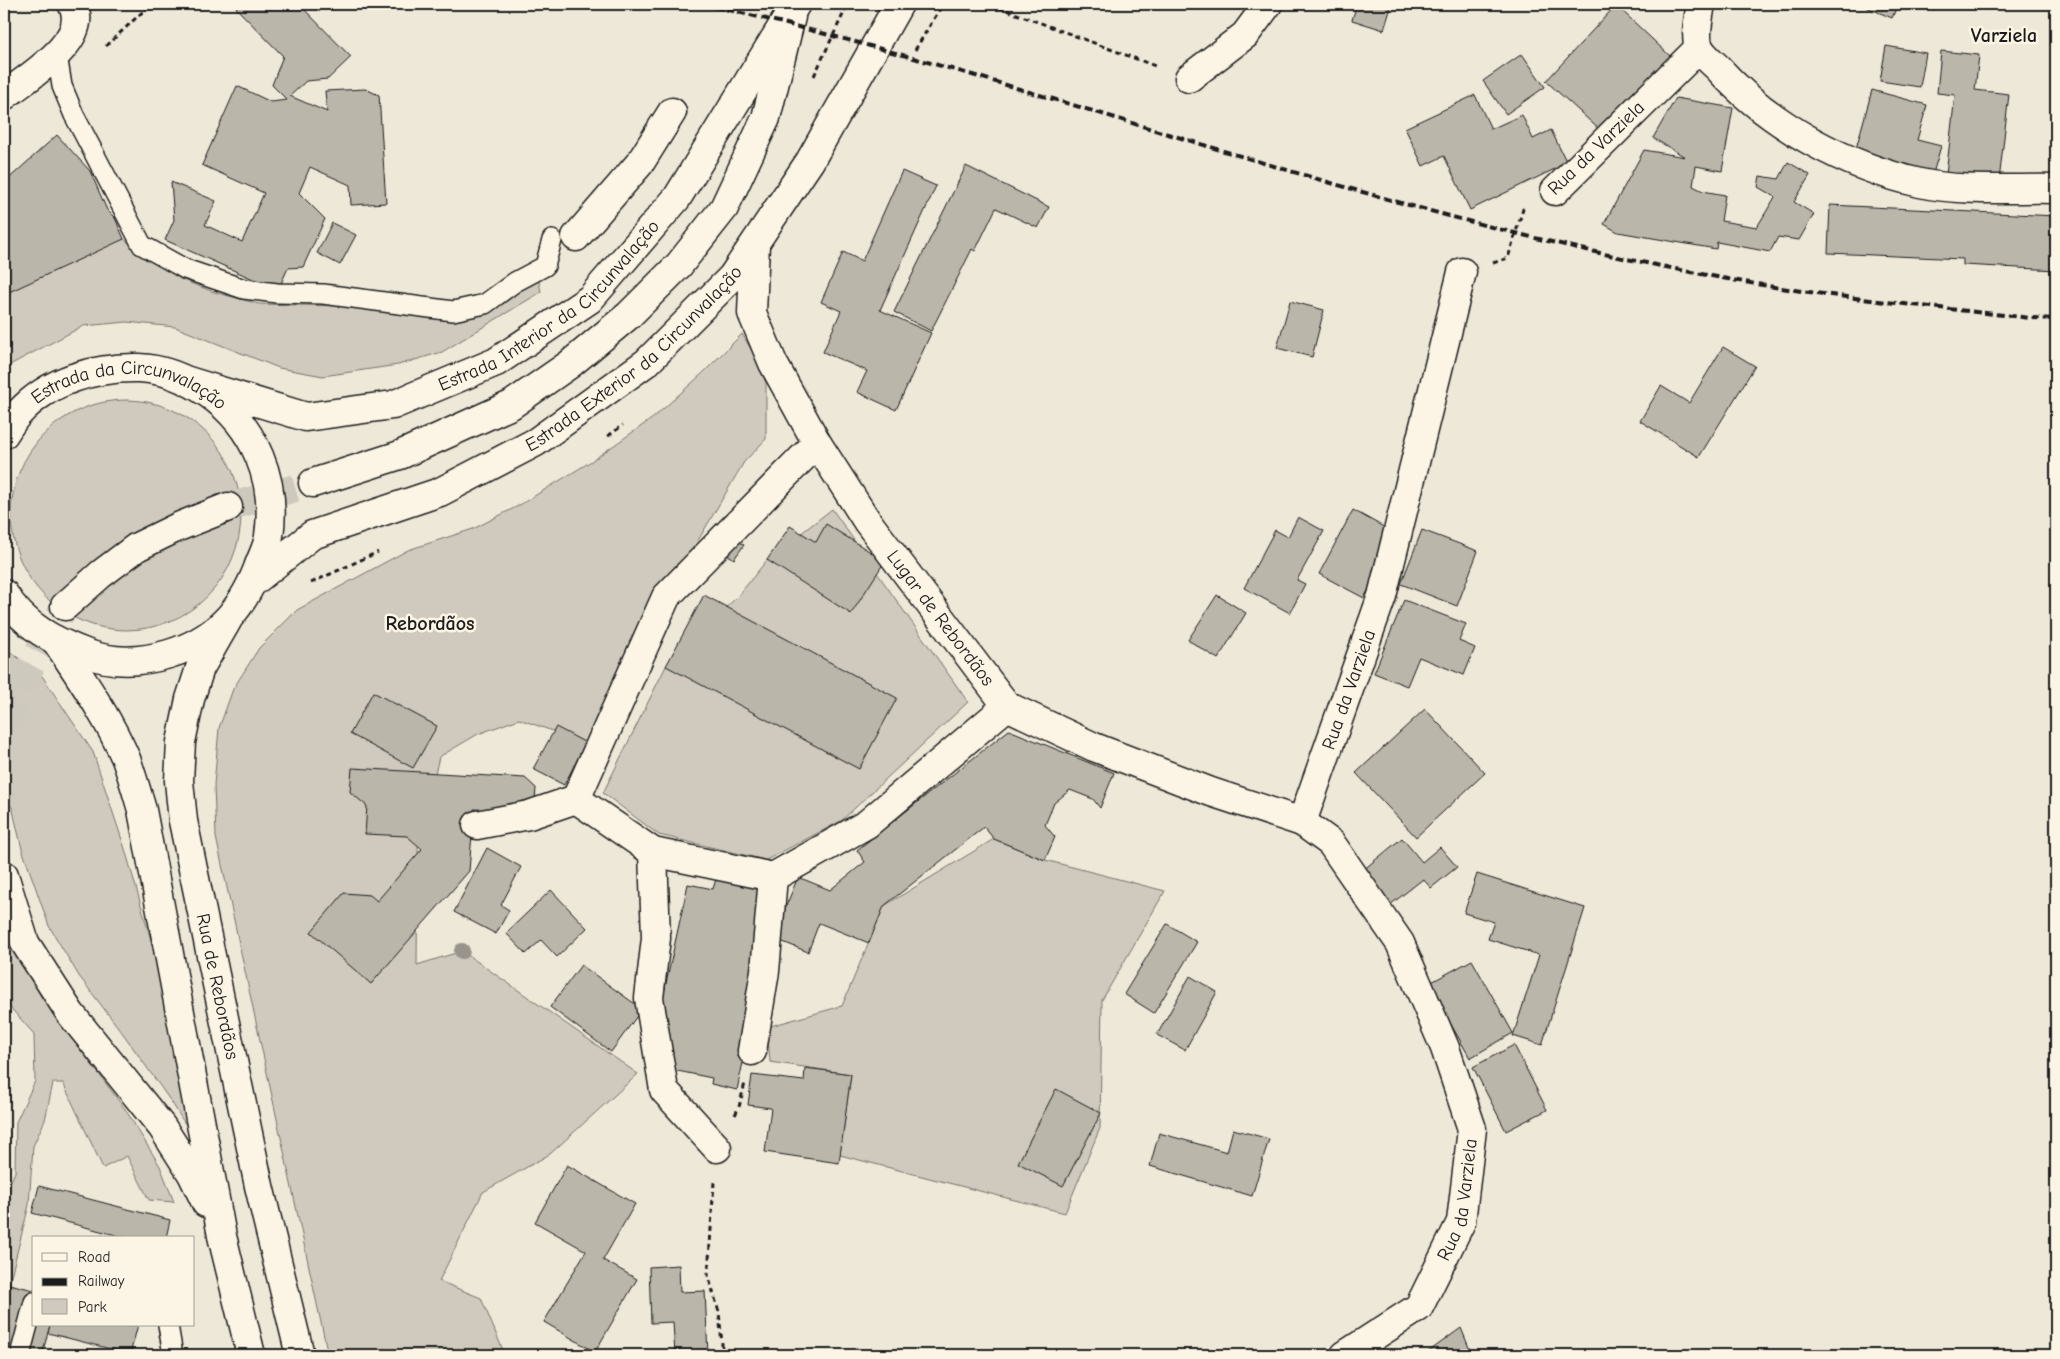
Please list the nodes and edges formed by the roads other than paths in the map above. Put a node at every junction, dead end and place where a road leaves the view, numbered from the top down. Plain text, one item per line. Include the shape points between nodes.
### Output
1 (72, 4) edge
2 (899, 4) edge
3 (1268, 4) edge
4 (1701, 4) edge
5 (795, 6) edge
6 (1699, 48) junction
7 (57, 55) junction
8 (1189, 78) road end
9 (4, 96) edge
10 (672, 112) dead end
11 (2056, 189) edge
12 (1555, 191) road end
13 (564, 238) joint
14 (754, 244) junction
15 (1462, 272) road end
16 (188, 381) junction
17 (4, 434) edge
18 (817, 443) junction
19 (313, 483) tunnel mouth
20 (228, 507) tunnel mouth
21 (252, 583) junction
22 (7, 602) edge
23 (65, 606) tunnel mouth
24 (227, 621) junction
25 (57, 642) junction
26 (1007, 706) junction
27 (576, 799) junction
28 (1302, 822) junction
29 (477, 825) dead end
30 (653, 852) junction
31 (4, 875) edge
32 (773, 876) junction
33 (752, 1051) road end
34 (717, 1148) road end
35 (222, 1236) junction
36 (32, 1310) edge
37 (168, 1326) edge
38 (20, 1355) edge
39 (172, 1355) edge
40 (251, 1355) edge
41 (300, 1355) edge
42 (1345, 1355) edge

1 - 7 main road via 77,12 74,33
2 - 14 main road, Estrada Exterior da Circunvalação via 810,162
3 - 8 main road via 1245,35
4 - 6 main road
5 - 16 main road, Estrada Interior da Circunvalação via 677,198 590,299 496,362 393,405 306,417
5 - 19 main road via 766,118 724,208 679,265 629,315 570,364 511,405 400,455
6 - 11 main road via 1736,88 1806,140 1873,169 1921,184
6 - 12 main road, Rua da Varziela
7 - 9 main road
7 - 13 lane via 62,86 74,115 142,245 185,269 244,289 323,294 453,311 486,304 515,282 545,266
10 - 13 main road via 640,163
14 - 18 main road, Lugar de Rebordãos via 752,313 773,363
14 - 21 main road, Estrada Exterior da Circunvalação via 732,277 647,362 536,442 440,492 312,535
15 - 28 main road, Rua da Varziela via 1382,596
16 - 17 main road, Estrada da Circunvalação via 146,369 122,368 74,378 37,397 18,413
16 - 21 main road, Estrada da Circunvalação via 239,420 264,465 271,511 269,538
18 - 26 main road, Lugar de Rebordãos via 867,521
18 - 27 main road via 666,597
20 - 23 main road via 137,547
21 - 24 main road, Estrada da Circunvalação
22 - 25 main road, Estrada da Circunvalação via 32,626
24 - 25 main road, Estrada da Circunvalação via 181,650 135,661 110,660
24 - 41 main road, Rua de Rebordãos via 200,668 190,699 181,742 179,780 183,821 259,1186
25 - 35 main road via 111,728 126,760 142,810
26 - 28 main road, Lugar de Rebordãos via 1094,747 1211,792
26 - 32 main road via 867,824
27 - 29 main road via 529,815
27 - 30 main road
28 - 42 main road, Rua da Varziela via 1331,843 1400,943 1445,1048 1472,1129 1460,1222 1419,1307
30 - 32 main road
30 - 34 main road via 656,938 649,998 664,1090
31 - 35 main road via 25,943 70,1013 162,1127 192,1174
32 - 33 main road via 765,970
35 - 40 main road
36 - 38 lane
37 - 39 lane

